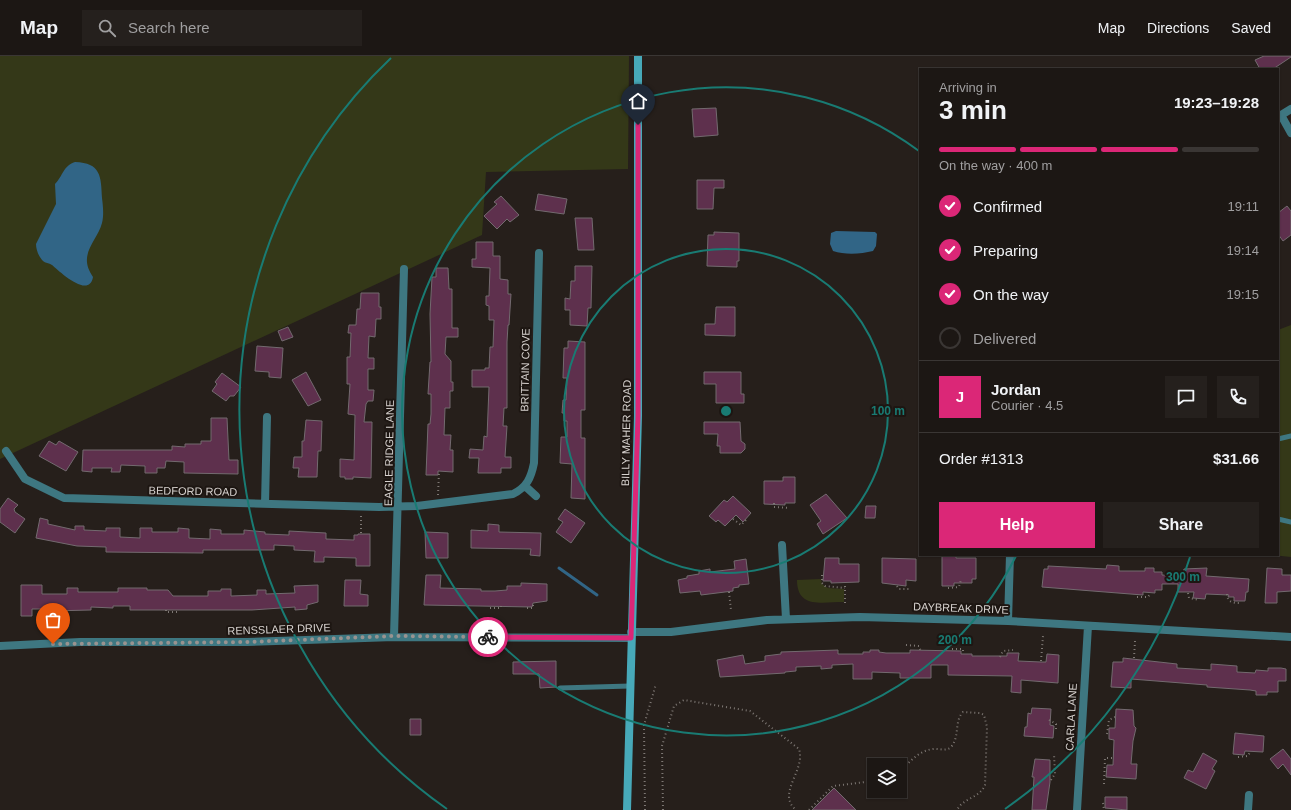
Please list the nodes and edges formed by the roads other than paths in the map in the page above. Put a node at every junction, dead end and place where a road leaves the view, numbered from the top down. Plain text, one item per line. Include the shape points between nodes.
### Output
1 (638, 56) edge
2 (1291, 109) edge
3 (1280, 116) edge
4 (1291, 133) edge
5 (539, 253) dead end
6 (404, 270) dead end
7 (267, 417) dead end
8 (1291, 436) edge
9 (1279, 439) edge
10 (6, 452) dead end
11 (525, 486) junction
12 (536, 496) dead end
13 (265, 504) junction
14 (398, 507) junction
15 (1279, 519) edge
16 (1291, 522) edge
17 (782, 545) dead end
18 (1010, 556) edge
19 (786, 619) junction
20 (1008, 620) junction
21 (1088, 626) junction
22 (631, 635) junction
23 (394, 636) junction
24 (1291, 637) edge
25 (0, 646) edge
26 (630, 686) junction
27 (560, 688) dead end
28 (1249, 795) dead end
29 (627, 810) edge
30 (1077, 810) edge
31 (1248, 810) edge

1 - 22 main road, BILLY MAHER ROAD via 638,416
2 - 3 street
3 - 4 street
5 - 11 street, BRITTAIN COVE via 534,463 530,480
6 - 14 street, EAGLE RIDGE LANE
7 - 13 street
8 - 9 lane
10 - 13 street, BEDFORD ROAD via 25,479 64,498
11 - 12 street
11 - 14 street via 506,496
13 - 14 street, BEDFORD ROAD
14 - 23 street, EAGLE RIDGE LANE
15 - 16 lane
17 - 19 street
18 - 20 street
19 - 20 street, DAYBREAK DRIVE via 860,617
19 - 22 street, DAYBREAK DRIVE
20 - 21 street, DAYBREAK DRIVE
21 - 24 street, DAYBREAK DRIVE
21 - 30 street, CARLA LANE
22 - 23 street, RENSSLAER DRIVE
22 - 26 main road, BILLY MAHER ROAD
23 - 25 street, RENSSLAER DRIVE via 247,642 80,642
26 - 27 lane
26 - 29 main road, BILLY MAHER ROAD
28 - 31 street

